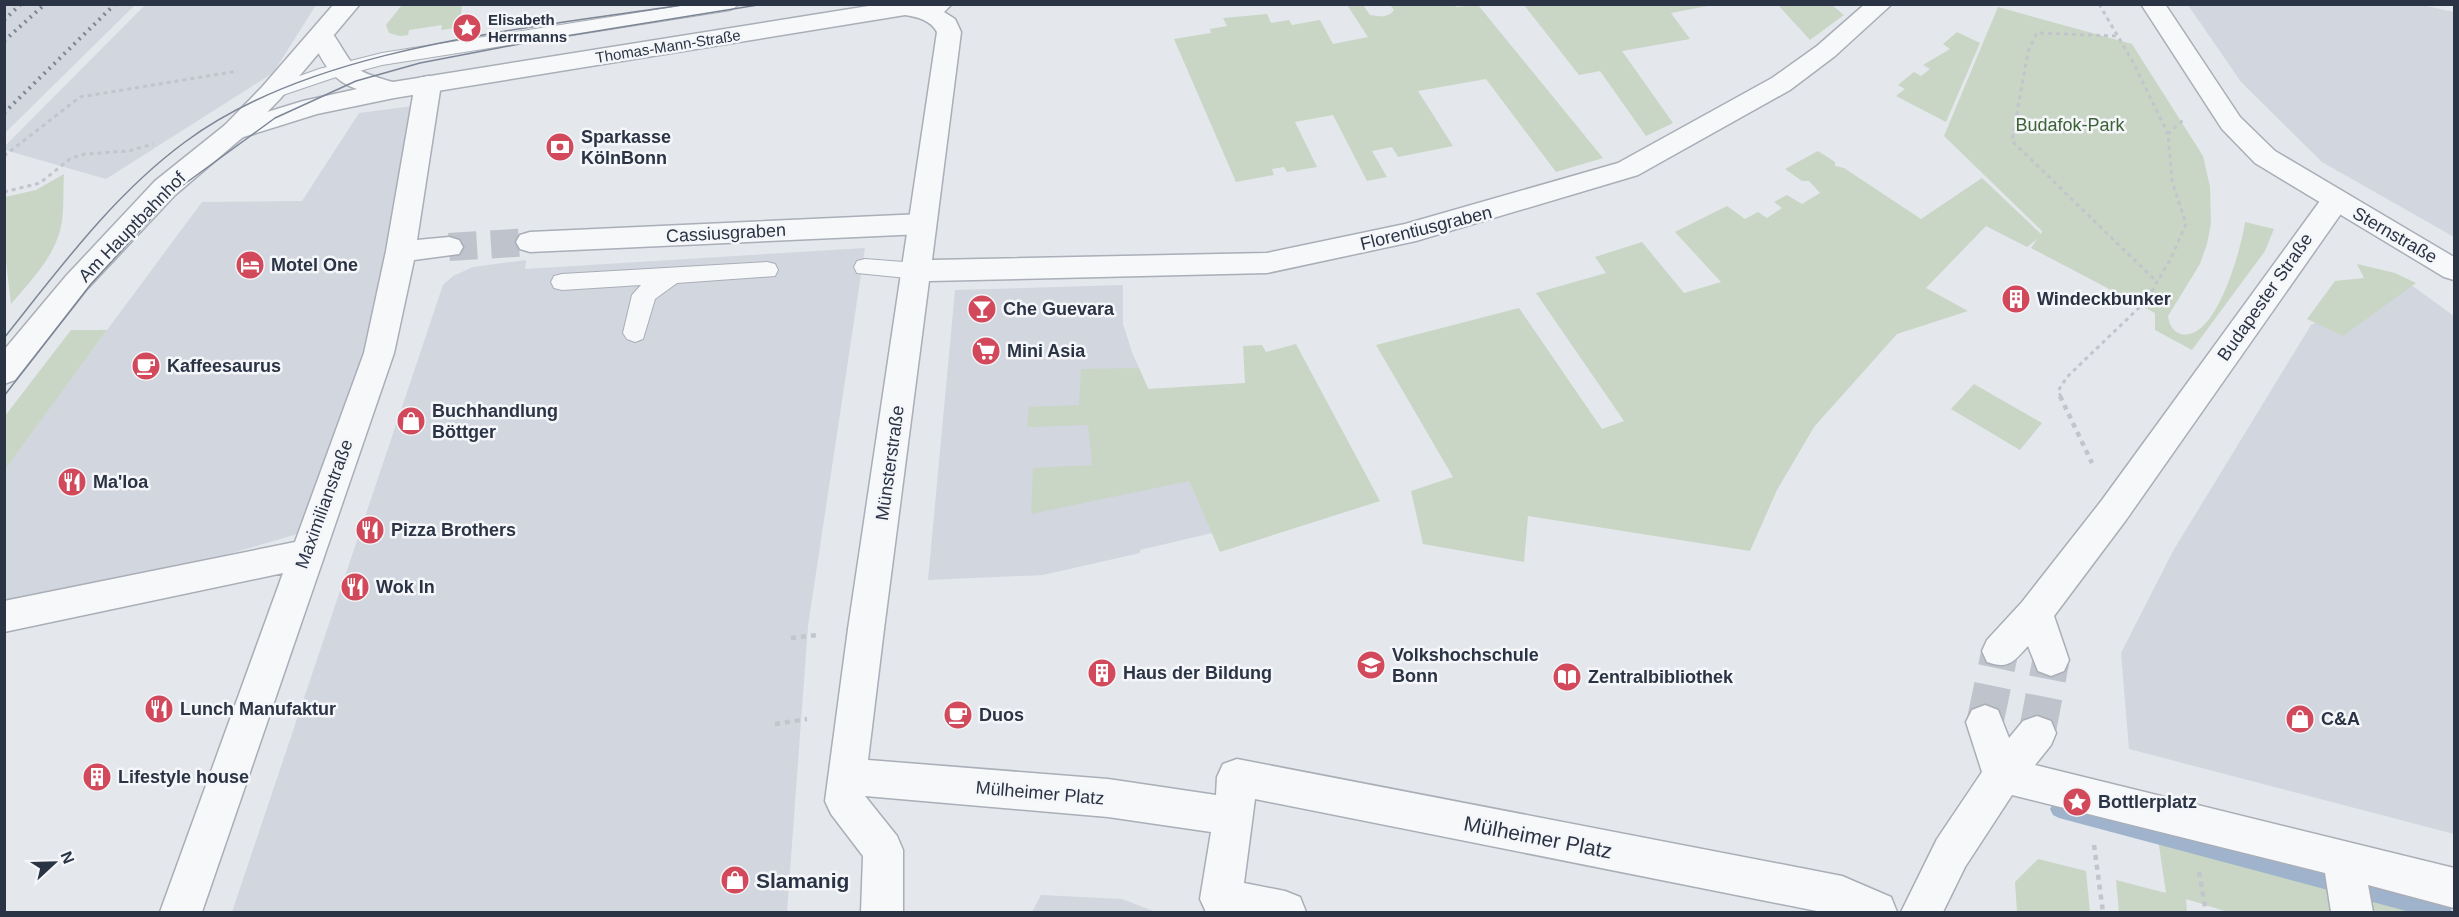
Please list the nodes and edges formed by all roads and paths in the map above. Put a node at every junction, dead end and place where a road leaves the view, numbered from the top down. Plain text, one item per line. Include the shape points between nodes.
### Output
1 (348, 4) edge
2 (731, 4) edge
3 (1880, 4) edge
4 (2098, 4) edge
5 (2153, 4) edge
6 (934, 8) edge
7 (322, 36) junction
8 (2116, 36) junction
9 (243, 70) dead end
10 (345, 73) junction
11 (428, 84) junction
12 (394, 90) junction
13 (272, 93) junction
14 (2212, 94) junction
15 (234, 131) junction
16 (2168, 134) junction
17 (4, 156) edge
18 (65, 161) dead end
19 (4, 192) edge
20 (2335, 201) junction
21 (922, 224) junction
22 (530, 242) tunnel mouth
23 (449, 247) tunnel mouth
24 (401, 251) junction
25 (865, 267) dead end
26 (766, 270) dead end
27 (2454, 270) edge
28 (917, 271) junction
29 (671, 276) junction
30 (562, 282) dead end
31 (2157, 282) junction
32 (635, 333) dead end
33 (4, 372) edge
34 (2114, 510) junction
35 (306, 554) junction
36 (2035, 613) junction
37 (4, 616) edge
38 (2000, 651) tunnel mouth
39 (2051, 660) tunnel mouth
40 (1985, 722) tunnel mouth
41 (2037, 733) tunnel mouth
42 (2003, 775) junction
43 (846, 776) junction
44 (2088, 795) junction
45 (1234, 817) junction
46 (2343, 858) junction
47 (2454, 888) edge
48 (181, 912) edge
49 (882, 912) edge
50 (1285, 912) edge
51 (1876, 912) edge
52 (1922, 912) edge
53 (2103, 912) edge
54 (2352, 912) edge

1 - 7 street, Am Hauptbahnhof
2 - 10 lane, Thomas-Mann-Straße via 420,54
3 - 28 street, Florentiusgraben via 1781,84 1668,149 1628,169 1458,221 1267,263
4 - 8 path
5 - 14 street
6 - 11 street, Thomas-Mann-Straße via 905,8
6 - 21 street, Münsterstraße via 949,32
7 - 10 street
7 - 13 street, Am Hauptbahnhof
8 - 16 path
8 - 31 path via 2037,33 2028,52 2012,141
9 - 17 path via 80,97
10 - 12 street, Thomas-Mann-Straße
10 - 13 lane, Thomas-Mann-Straße
10 - 15 lane, Thomas-Mann-Straße
11 - 12 street, Thomas-Mann-Straße
11 - 24 street, Maximilianstraße
12 - 15 street, Thomas-Mann-Straße
13 - 15 street, Am Hauptbahnhof
14 - 16 path
14 - 20 street via 2231,123 2265,157
15 - 33 street, Am Hauptbahnhof via 165,188 76,283
16 - 31 path via 2172,181 2186,224
18 - 19 path via 39,183
20 - 27 street, Sternstraße
20 - 34 street, Budapester Straße
21 - 22 street, Cassiusgraben
21 - 28 street, Münsterstraße
23 - 24 street
24 - 35 street, Maximilianstraße via 379,353
25 - 28 lane
26 - 29 lane
28 - 43 street, Münsterstraße
29 - 30 lane
29 - 32 lane via 644,295
31 - 34 path via 2146,301 2058,391
34 - 36 street, Budapester Straße
35 - 37 street
35 - 48 street, Maximilianstraße
36 - 38 street, Budapester Straße
36 - 39 street
40 - 42 street
41 - 42 street
42 - 44 street
42 - 52 street via 1951,853
43 - 45 street, Mülheimer Platz via 1108,798
43 - 49 street, Münsterstraße via 845,801 883,850
44 - 46 street
44 - 53 path
45 - 50 street, Mülheimer Platz via 1221,899
45 - 51 street, Mülheimer Platz via 1237,777 1842,896
46 - 47 street
46 - 54 street

